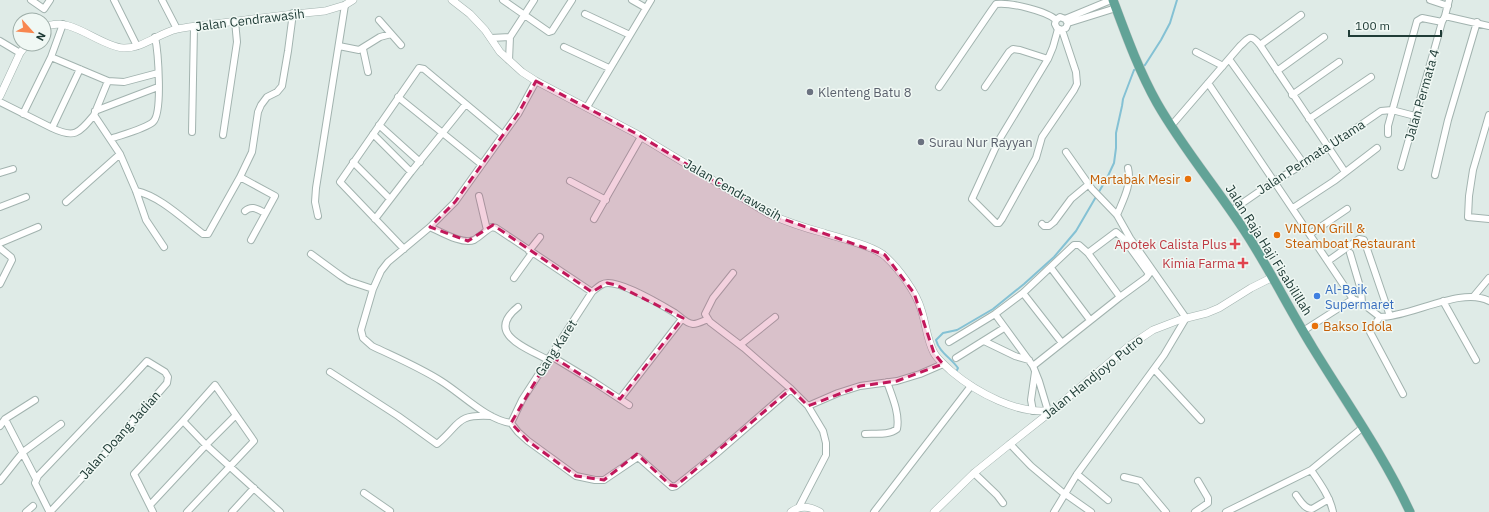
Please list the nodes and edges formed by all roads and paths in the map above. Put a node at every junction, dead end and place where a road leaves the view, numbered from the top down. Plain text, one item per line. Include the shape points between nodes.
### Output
1 (31, 0) edge
2 (50, 0) edge
3 (114, 0) edge
4 (162, 0) edge
5 (353, 0) edge
6 (452, 0) edge
7 (502, 0) edge
8 (534, 0) edge
9 (572, 0) edge
10 (632, 0) edge
11 (651, 0) edge
12 (1430, 0) edge
13 (344, 2) edge
14 (1113, 3) edge
15 (1448, 3) edge
16 (646, 8) junction
17 (293, 14) junction
18 (585, 14) dead end
19 (525, 15) junction
20 (1301, 15) dead end
21 (1445, 16) junction
22 (379, 20) dead end
23 (1056, 20) junction
24 (235, 21) junction
25 (1066, 21) junction
26 (1442, 22) junction
27 (1477, 22) junction
28 (52, 24) edge
29 (63, 24) junction
30 (1489, 26) edge
31 (194, 27) junction
32 (176, 29) junction
33 (1060, 30) junction
34 (391, 34) junction
35 (630, 35) junction
36 (155, 37) junction
37 (510, 37) junction
38 (1324, 37) dead end
39 (491, 38) junction
40 (0, 41) edge
41 (401, 45) dead end
42 (1260, 45) junction
43 (137, 46) junction
44 (339, 46) junction
45 (564, 47) dead end
46 (363, 49) junction
47 (1196, 52) dead end
48 (20, 53) joint
49 (51, 57) junction
50 (1048, 59) junction
51 (1229, 59) junction
52 (509, 60) junction
53 (1339, 62) dead end
54 (1223, 66) junction
55 (609, 68) junction
56 (80, 69) junction
57 (1277, 71) junction
58 (368, 72) dead end
59 (158, 73) junction
60 (1371, 77) dead end
61 (108, 81) junction
62 (536, 81) junction
63 (1208, 83) junction
64 (158, 87) junction
65 (939, 87) dead end
66 (985, 87) dead end
67 (1292, 95) junction
68 (0, 96) edge
69 (398, 97) junction
70 (0, 102) edge
71 (465, 105) junction
72 (587, 107) junction
73 (1392, 110) junction
74 (95, 113) junction
75 (23, 114) junction
76 (1489, 115) edge
77 (1415, 116) junction
78 (1309, 119) junction
79 (379, 125) junction
80 (1171, 126) junction
81 (52, 128) junction
82 (192, 132) dead end
83 (373, 134) junction
84 (442, 134) junction
85 (1388, 134) dead end
86 (223, 135) dead end
87 (503, 135) junction
88 (641, 137) junction
89 (110, 139) junction
90 (1329, 147) junction
91 (1377, 148) dead end
92 (1066, 152) dead end
93 (120, 154) junction
94 (353, 162) junction
95 (420, 162) junction
96 (481, 164) junction
97 (1304, 164) junction
98 (1401, 167) dead end
99 (1128, 168) dead end
100 (13, 169) dead end
101 (411, 172) junction
102 (1345, 172) junction
103 (0, 173) edge
104 (1435, 175) dead end
105 (240, 177) junction
106 (570, 181) dead end
107 (1273, 182) junction
108 (1089, 184) junction
109 (136, 191) junction
110 (479, 196) dead end
111 (26, 197) dead end
112 (390, 199) junction
113 (606, 200) junction
114 (66, 202) dead end
115 (0, 207) edge
116 (1293, 208) junction
117 (1347, 209) dead end
118 (1231, 210) junction
119 (245, 211) dead end
120 (265, 213) junction
121 (318, 216) dead end
122 (1117, 216) junction
123 (376, 219) junction
124 (594, 219) dead end
125 (1489, 219) edge
126 (1042, 224) dead end
127 (38, 227) dead end
128 (430, 227) junction
129 (487, 230) junction
130 (1310, 234) junction
131 (540, 237) dead end
132 (251, 240) dead end
133 (0, 244) edge
134 (164, 247) dead end
135 (0, 248) edge
136 (404, 249) junction
137 (1348, 250) junction
138 (531, 252) junction
139 (1088, 253) junction
140 (311, 254) dead end
141 (1328, 262) junction
142 (1050, 268) junction
143 (733, 273) dead end
144 (514, 278) dead end
145 (1273, 278) junction
146 (1489, 278) edge
147 (0, 284) edge
148 (373, 289) junction
149 (592, 292) junction
150 (1023, 293) junction
151 (1474, 296) junction
152 (1120, 297) junction
153 (1353, 298) junction
154 (1443, 301) junction
155 (1489, 301) edge
156 (1362, 303) junction
157 (518, 307) dead end
158 (995, 314) junction
159 (1390, 316) junction
160 (706, 317) junction
161 (775, 317) dead end
162 (1380, 317) junction
163 (1186, 318) junction
164 (682, 319) junction
165 (1090, 320) junction
166 (1004, 328) junction
167 (1303, 331) junction
168 (984, 341) junction
169 (949, 342) dead end
170 (1062, 343) junction
171 (740, 346) junction
172 (550, 358) junction
173 (956, 358) dead end
174 (1476, 360) dead end
175 (943, 364) junction
176 (1032, 366) junction
177 (1154, 369) junction
178 (330, 372) dead end
179 (887, 382) junction
180 (972, 386) junction
181 (791, 389) junction
182 (1403, 394) dead end
183 (620, 399) junction
184 (35, 400) dead end
185 (629, 405) dead end
186 (808, 406) junction
187 (1033, 411) junction
188 (1050, 411) junction
189 (236, 415) junction
190 (491, 416) junction
191 (5, 419) junction
192 (1201, 420) dead end
193 (183, 421) junction
194 (511, 423) junction
195 (61, 424) dead end
196 (0, 426) edge
197 (1362, 428) junction
198 (865, 434) dead end
199 (1010, 444) junction
200 (206, 445) junction
201 (23, 452) junction
202 (230, 467) junction
203 (1311, 470) junction
204 (974, 474) junction
205 (1077, 474) junction
206 (1124, 477) dead end
207 (36, 479) junction
208 (0, 481) edge
209 (1198, 481) dead end
210 (254, 488) junction
211 (364, 493) dead end
212 (1063, 493) junction
213 (1296, 495) dead end
214 (1329, 499) junction
215 (1108, 500) dead end
216 (1003, 504) dead end
217 (150, 505) junction
218 (33, 506) dead end
219 (799, 507) junction
220 (278, 511) edge
221 (390, 511) dead end
222 (26, 512) edge
223 (49, 512) edge
224 (153, 512) edge
225 (187, 512) edge
226 (232, 512) edge
227 (791, 512) edge
228 (820, 512) edge
229 (874, 512) edge
230 (934, 512) edge
231 (1054, 512) edge
232 (1091, 512) edge
233 (1166, 512) edge
234 (1196, 512) edge
235 (1226, 512) edge
236 (1333, 512) edge
237 (1410, 512) edge

1 - 2 street via 44,9
3 - 43 street
4 - 32 street, Jalan Cendrawasih
5 - 13 street, Jalan Cendrawasih
6 - 39 street, Jalan Cendrawasih via 470,14
7 - 19 street
8 - 19 street
9 - 19 street via 549,32
10 - 16 street
11 - 16 street
12 - 15 street
13 - 17 street, Jalan Cendrawasih via 325,10
13 - 44 street
14 - 25 street
14 - 80 main road, Jalan Raja Haji Fisabilillah via 1149,88
15 - 21 street
16 - 35 street
17 - 24 street, Jalan Cendrawasih
17 - 105 street via 283,83 259,108 253,149
18 - 35 street
19 - 37 street
20 - 42 street
21 - 26 street
21 - 27 street
22 - 34 street
23 - 25 street via 1060,17
23 - 33 street via 1055,26
23 - 65 street via 1038,12 1007,4 996,4
24 - 31 street, Jalan Cendrawasih
24 - 86 street via 237,42
25 - 33 street via 1066,28
26 - 73 street, Jalan Permata 4 via 1422,18 1416,21
26 - 77 street, Jalan Permata 4
27 - 30 street
27 - 104 street via 1448,120
28 - 29 street
29 - 43 street via 116,46
29 - 49 street
31 - 32 street, Jalan Cendrawasih
31 - 82 street
32 - 36 street
33 - 50 street
33 - 50 street via 1077,78 1074,90 1042,137 1036,158 1002,219 996,223 972,199 999,140
34 - 41 street
34 - 46 street via 377,39
35 - 55 street
36 - 43 street
36 - 59 street
37 - 39 street
37 - 52 street
38 - 57 street
39 - 52 street, Jalan Cendrawasih
40 - 48 street
42 - 51 street via 1254,38 1248,38
42 - 57 street
44 - 46 street via 353,50
44 - 121 street via 314,202
45 - 55 street
46 - 58 street
47 - 54 street
48 - 68 street
49 - 56 street
49 - 75 street
50 - 66 street via 1012,49
51 - 54 street
51 - 97 street
52 - 62 street, Jalan Cendrawasih
53 - 67 street
54 - 63 street
55 - 72 street
56 - 61 street
56 - 81 street
57 - 67 street
59 - 61 street via 124,82
59 - 64 street
60 - 78 street
61 - 74 street
62 - 72 street, Jalan Cendrawasih
62 - 87 street
63 - 80 street
63 - 107 street
64 - 74 street
64 - 89 street via 158,109 153,122
67 - 78 street
69 - 71 street via 421,68
69 - 79 street
69 - 84 street
70 - 75 street
71 - 84 street
71 - 87 street
72 - 88 street, Jalan Cendrawasih
73 - 77 street
73 - 85 street, Jalan Permata 4
73 - 90 street, Jalan Permata Utama via 1381,112
74 - 81 street via 75,134
74 - 89 street
75 - 81 street
76 - 125 street via 1473,170 1468,217
77 - 98 street, Jalan Permata 4
78 - 90 street
79 - 83 street
79 - 95 street
80 - 118 main road, Jalan Raja Haji Fisabilillah
83 - 94 street
83 - 101 street
84 - 95 street
84 - 96 street
87 - 96 street
88 - 113 street
88 - 175 street, Jalan Cendrawasih via 769,214 863,245 885,255 914,294 921,308 934,353
89 - 93 street
90 - 97 street, Jalan Permata Utama
90 - 102 street
91 - 102 street
92 - 108 street
93 - 109 street
93 - 114 street
94 - 112 street
94 - 123 street via 340,182
95 - 101 street
96 - 128 street via 454,202
97 - 107 street, Jalan Permata Utama
99 - 122 street via 1129,185
100 - 103 street
101 - 112 street
102 - 116 street
105 - 109 street via 206,235 159,201
105 - 120 street via 274,196
106 - 113 street
107 - 116 street
107 - 118 street, Jalan Permata Utama
108 - 122 street
108 - 126 street via 1071,199 1054,222 1049,226
109 - 134 street via 146,220
110 - 129 street
111 - 115 street
112 - 123 street
113 - 124 street
116 - 130 street
117 - 130 street
118 - 145 main road, Jalan Raja Haji Fisabilillah
119 - 120 street via 254,207
120 - 132 street
122 - 163 street
123 - 136 street
127 - 133 street
128 - 129 street via 462,241 473,240
128 - 136 street
129 - 138 street via 496,228
130 - 141 street
131 - 138 street
135 - 147 street via 12,260
136 - 148 street via 381,271
137 - 141 street
137 - 156 street via 1361,290
137 - 159 street via 1359,239 1364,240
138 - 144 street
138 - 149 street
139 - 142 street via 1079,245 1074,245
139 - 152 street
139 - 152 street via 1116,232 1147,270 1146,278
140 - 148 street via 349,281
141 - 153 street
142 - 150 street
142 - 165 street
143 - 160 street via 713,298
145 - 163 street, Jalan Handjoyo Putro via 1219,308
145 - 167 main road, Jalan Raja Haji Fisabilillah
146 - 151 street
148 - 190 street via 361,330 366,342 443,382
149 - 164 street via 607,283 616,285 657,303
149 - 172 street, Gang Karet
150 - 158 street
150 - 170 street
151 - 154 street
151 - 155 street
152 - 165 street
153 - 156 street
153 - 167 street
154 - 159 street
154 - 174 street
156 - 162 street
157 - 172 street via 508,318 509,338 519,346
158 - 166 street
158 - 169 street
159 - 162 street
160 - 164 street via 693,324
160 - 171 street
161 - 171 street
162 - 182 street via 1370,332
163 - 177 street
163 - 188 street, Jalan Handjoyo Putro via 1153,330 1129,346
164 - 183 street
165 - 170 street
166 - 168 street
166 - 176 street
167 - 197 main road, Jalan Raja Haji Fisabilillah
168 - 173 street
168 - 176 street
170 - 176 street
171 - 181 street
172 - 183 street
172 - 194 street, Gang Karet via 522,400
175 - 179 street via 920,374
175 - 180 street, Jalan Cendrawasih
176 - 187 street
176 - 188 street
177 - 192 street
177 - 205 street
178 - 190 street via 437,444 462,418
179 - 186 street via 860,386
179 - 198 street via 898,420 896,429 886,434
180 - 187 street, Jalan Cendrawasih via 1001,401
180 - 229 street
181 - 186 street
181 - 194 street via 716,454 672,487 638,456 604,480 576,476 528,441
183 - 185 street
184 - 191 street
186 - 219 street via 823,431 826,455
187 - 188 street, Jalan Cendrawasih
188 - 199 street, Jalan Handjoyo Putro
189 - 193 street via 215,385
189 - 200 street
189 - 202 street via 254,441
190 - 194 street via 502,422
191 - 196 street
191 - 201 street
193 - 200 street
193 - 217 street via 134,474
195 - 201 street
197 - 203 street
197 - 237 main road, Jalan Raja Haji Fisabilillah
199 - 204 street, Jalan Handjoyo Putro
199 - 212 street
200 - 202 street
200 - 217 street
201 - 207 street
201 - 208 street
202 - 210 street
202 - 225 street
203 - 214 street
203 - 235 street
204 - 216 street
204 - 230 street, Jalan Handjoyo Putro
205 - 212 street
205 - 215 street
206 - 233 street via 1140,481
207 - 223 street via 36,486
207 - 223 street, Jalan Doang Jadian via 147,361 165,372 168,377 167,383 113,445
209 - 234 street via 1208,498 1208,503
210 - 220 street
210 - 226 street
211 - 221 street
212 - 231 street
212 - 232 street
213 - 214 street via 1309,510
214 - 236 street
217 - 224 street
218 - 222 street
219 - 227 street
219 - 228 street

